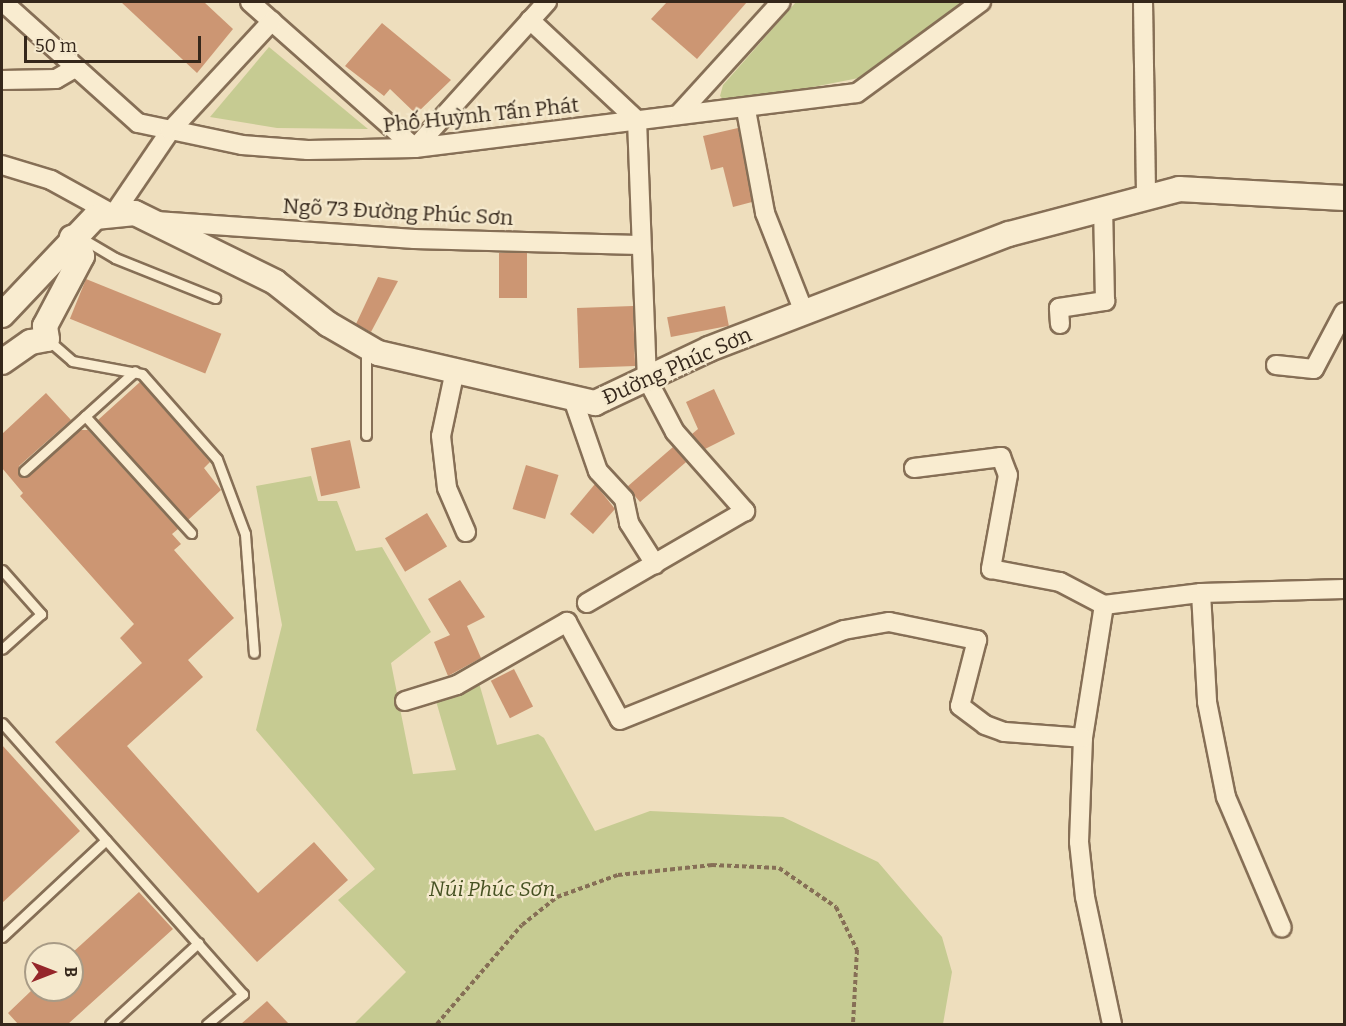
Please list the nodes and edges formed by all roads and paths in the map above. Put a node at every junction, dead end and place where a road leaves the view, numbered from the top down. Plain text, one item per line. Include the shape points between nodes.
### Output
1 (3, 2) edge
2 (250, 2) edge
3 (547, 2) edge
4 (781, 2) edge
5 (981, 2) edge
6 (1143, 2) edge
7 (531, 20) junction
8 (272, 21) junction
9 (75, 68) junction
10 (2, 80) edge
11 (746, 110) junction
12 (679, 114) junction
13 (638, 120) junction
14 (170, 131) junction
15 (415, 148) junction
16 (2, 165) edge
17 (1146, 198) junction
18 (1344, 198) edge
19 (1103, 209) junction
20 (112, 212) junction
21 (155, 221) junction
22 (74, 236) junction
23 (639, 245) junction
24 (214, 298) dead end
25 (804, 312) junction
26 (1344, 312) edge
27 (2, 315) edge
28 (1060, 324) dead end
29 (47, 339) junction
30 (366, 346) junction
31 (2, 362) edge
32 (1276, 365) dead end
33 (135, 370) junction
34 (454, 375) junction
35 (647, 379) junction
36 (573, 399) junction
37 (85, 416) junction
38 (366, 435) dead end
39 (914, 468) dead end
40 (24, 471) dead end
41 (466, 532) dead end
42 (191, 533) dead end
43 (655, 564) junction
44 (2, 570) edge
45 (1344, 589) edge
46 (1201, 593) junction
47 (587, 603) dead end
48 (1104, 605) junction
49 (2, 649) edge
50 (254, 652) dead end
51 (405, 701) dead end
52 (2, 723) edge
53 (1083, 738) junction
54 (106, 840) junction
55 (1282, 928) dead end
56 (2, 936) edge
57 (198, 943) junction
58 (1106, 1023) edge
59 (110, 1024) edge
60 (207, 1024) edge
61 (437, 1024) edge
62 (853, 1024) edge

1 - 9 street, Phố Huỳnh Tấn Phát
2 - 8 street
3 - 7 street
4 - 12 street
5 - 11 street, Phố Huỳnh Tấn Phát via 857,93
6 - 17 street
7 - 13 street
7 - 15 street
8 - 14 street
8 - 15 street
9 - 10 street via 56,79
9 - 14 street, Phố Huỳnh Tấn Phát via 131,118
11 - 12 street, Phố Huỳnh Tấn Phát
11 - 25 street via 765,213
12 - 13 street, Phố Huỳnh Tấn Phát
13 - 15 street, Phố Huỳnh Tấn Phát
13 - 23 street
14 - 15 street, Phố Huỳnh Tấn Phát via 275,148
14 - 20 street
16 - 20 street via 51,180
17 - 18 street, Đường Phúc Sơn via 1179,189
17 - 19 street, Đường Phúc Sơn
19 - 25 street, Đường Phúc Sơn via 1009,234
19 - 28 street via 1105,301 1059,308
20 - 21 street, Đường Phúc Sơn
20 - 22 street
21 - 23 street, Ngõ 73 Đường Phúc Sơn via 414,239
21 - 30 street, Đường Phúc Sơn via 275,282
22 - 24 lane via 115,258
22 - 27 street
22 - 29 street via 82,256 45,326
23 - 35 street
25 - 35 street, Đường Phúc Sơn
26 - 32 street via 1314,369
29 - 31 street via 31,342
29 - 33 lane via 72,361
30 - 34 street, Đường Phúc Sơn via 398,361
30 - 38 lane
33 - 37 lane
33 - 50 lane via 200,438 223,471 245,534
34 - 36 street, Đường Phúc Sơn
34 - 41 street via 441,436 447,488
35 - 36 street, Đường Phúc Sơn via 595,404
35 - 43 street via 675,432 744,511
36 - 43 street via 598,471 624,499 628,523
37 - 40 lane
37 - 42 lane
39 - 48 street via 1001,457 1008,475 991,569 1060,582
43 - 47 street
44 - 49 lane via 41,614
45 - 46 street
46 - 48 street
46 - 55 street via 1207,702 1226,797
48 - 53 street
51 - 53 street via 457,685 567,622 620,720 844,630 889,622 977,640 960,706 985,725 1004,732
52 - 54 lane
53 - 58 street via 1079,842
54 - 56 lane
54 - 57 lane
57 - 59 lane
57 - 60 lane via 243,994
61 - 62 path via 522,925 557,897 618,875 712,865 779,868 836,908 857,950

